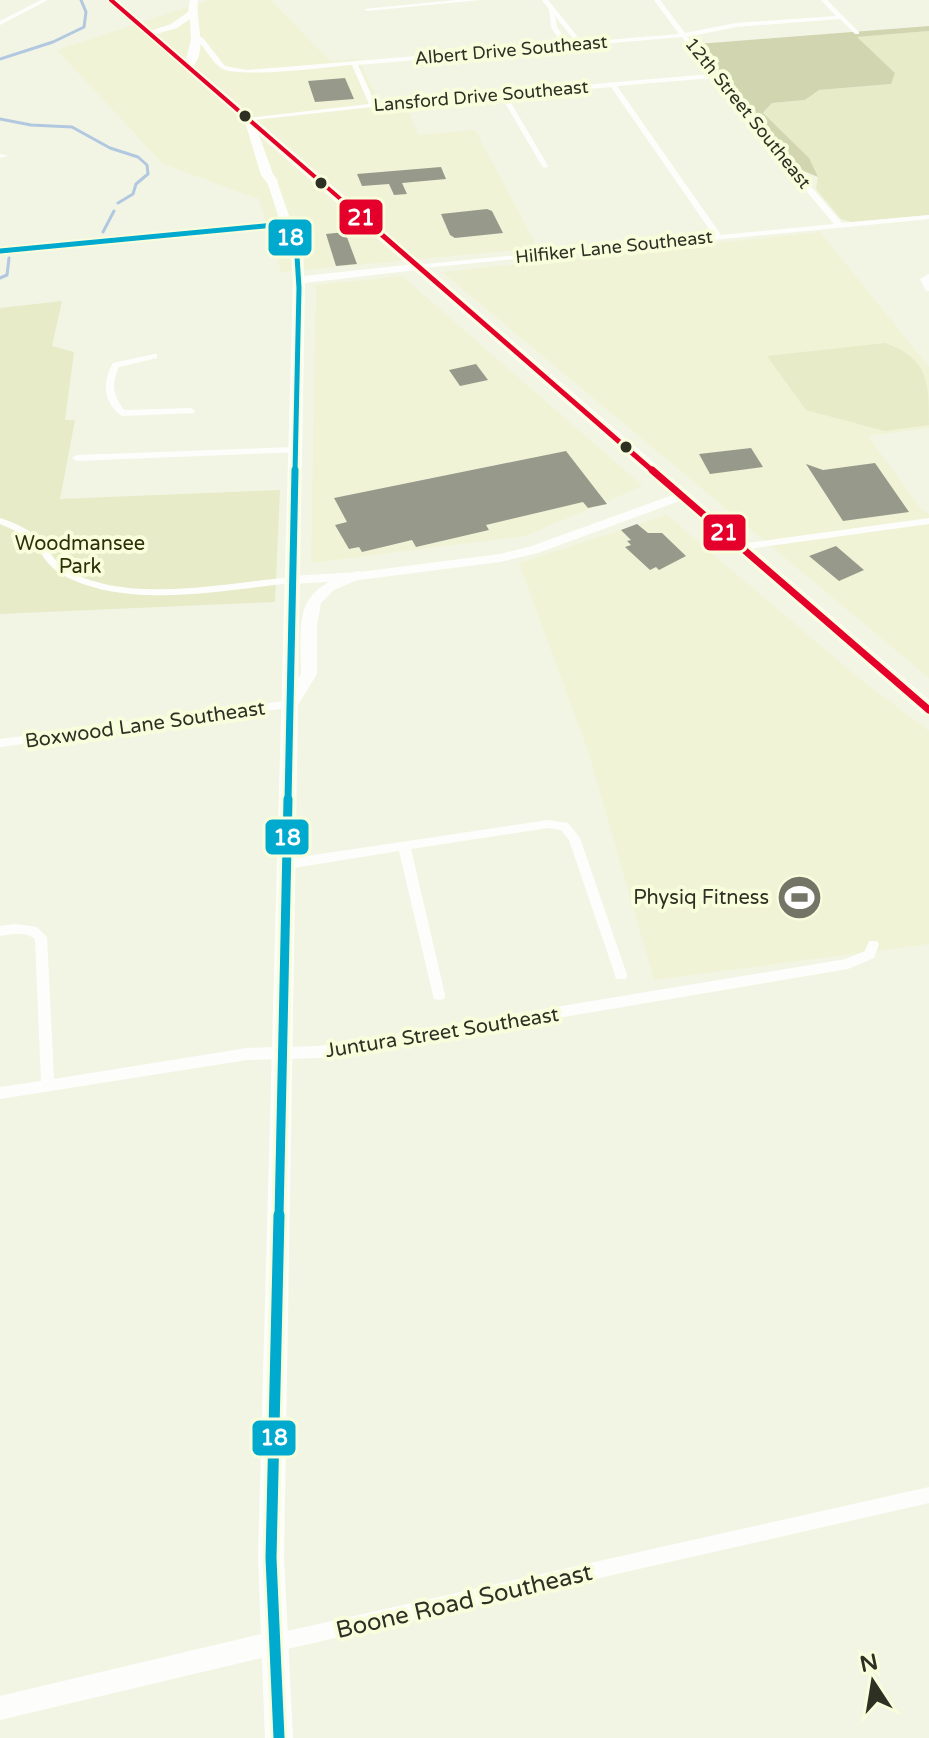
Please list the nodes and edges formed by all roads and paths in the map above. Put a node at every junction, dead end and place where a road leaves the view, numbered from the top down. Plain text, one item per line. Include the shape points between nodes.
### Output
1 (45, 0) edge
2 (111, 0) edge
3 (194, 0) edge
4 (477, 0) edge
5 (545, 0) edge
6 (657, 0) edge
7 (824, 0) edge
8 (439, 2) edge
9 (367, 9) dead end
10 (551, 10) junction
11 (192, 13) junction
12 (841, 17) junction
13 (0, 23) edge
14 (174, 26) junction
15 (149, 33) junction
16 (857, 33) dead end
17 (187, 35) junction
18 (686, 35) junction
19 (581, 44) junction
20 (566, 45) junction
21 (354, 63) junction
22 (189, 67) junction
23 (714, 76) junction
24 (612, 84) junction
25 (503, 94) junction
26 (373, 105) junction
27 (249, 121) junction
28 (545, 166) dead end
29 (272, 181) joint
30 (929, 217) edge
31 (285, 224) junction
32 (839, 225) junction
33 (718, 236) junction
34 (0, 251) edge
35 (416, 267) junction
36 (929, 276) edge
37 (299, 280) junction
38 (929, 289) edge
39 (154, 356) dead end
40 (191, 411) dead end
41 (296, 450) junction
42 (77, 458) dead end
43 (681, 496) junction
44 (0, 521) edge
45 (929, 521) edge
46 (740, 547) junction
47 (359, 576) junction
48 (293, 580) junction
49 (291, 704) junction
50 (929, 710) edge
51 (0, 743) edge
52 (404, 847) junction
53 (287, 864) junction
54 (0, 931) edge
55 (873, 944) dead end
56 (621, 975) dead end
57 (439, 995) dead end
58 (283, 1052) junction
59 (48, 1084) junction
60 (0, 1093) edge
61 (929, 1495) edge
62 (274, 1643) junction
63 (0, 1708) edge
64 (279, 1738) edge

1 - 13 street
2 - 15 main road
3 - 11 main road
4 - 8 street
5 - 10 street
6 - 18 street, 12th Street Southeast
7 - 12 street
8 - 9 street
10 - 19 street
10 - 20 street
11 - 14 main road
11 - 17 main road via 195,18
12 - 16 street
12 - 18 street, Albert Drive Southeast via 736,25
14 - 15 main road
14 - 17 main road via 175,32
15 - 22 main road
17 - 21 street, Albert Drive Southeast via 201,39 220,65 233,71
17 - 22 main road via 193,56
18 - 19 street, Albert Drive Southeast
18 - 23 street, 12th Street Southeast
19 - 20 street, Albert Drive Southeast
20 - 21 street, Albert Drive Southeast
21 - 26 street
22 - 27 main road
23 - 24 street, Lansford Drive Southeast
23 - 32 street, 12th Street Southeast
24 - 25 street, Lansford Drive Southeast
24 - 33 street
25 - 26 street, Lansford Drive Southeast
25 - 28 street
26 - 27 street, Lansford Drive Southeast
27 - 29 main road
27 - 35 main road
29 - 31 main road
30 - 32 street, Hilfiker Lane Southeast
31 - 34 street
31 - 37 main road
32 - 33 street, Hilfiker Lane Southeast
33 - 35 street, Hilfiker Lane Southeast
35 - 37 main road, Hilfiker Lane Southeast
35 - 43 main road
36 - 38 street via 924,283
37 - 41 main road
39 - 40 street via 116,365 109,388 118,408 122,413
41 - 42 street
41 - 48 main road
43 - 46 main road
43 - 47 street via 512,556
44 - 48 street via 29,535 62,571 106,585 153,592
45 - 46 street
46 - 50 main road
47 - 48 street
47 - 49 main road via 329,587 314,601 309,674
48 - 49 main road
49 - 51 street, Boxwood Lane Southeast
49 - 53 main road
52 - 53 street
52 - 56 street via 548,824 564,826 574,838
52 - 57 street
53 - 58 main road
54 - 59 street via 37,932 43,945
55 - 58 street, Juntura Street Southeast via 870,954 848,964 320,1052
58 - 59 street, Juntura Street Southeast
58 - 62 main road via 271,1542
59 - 60 street, Juntura Street Southeast
61 - 62 street, Boone Road Southeast
62 - 63 street, Boone Road Southeast
62 - 64 main road

